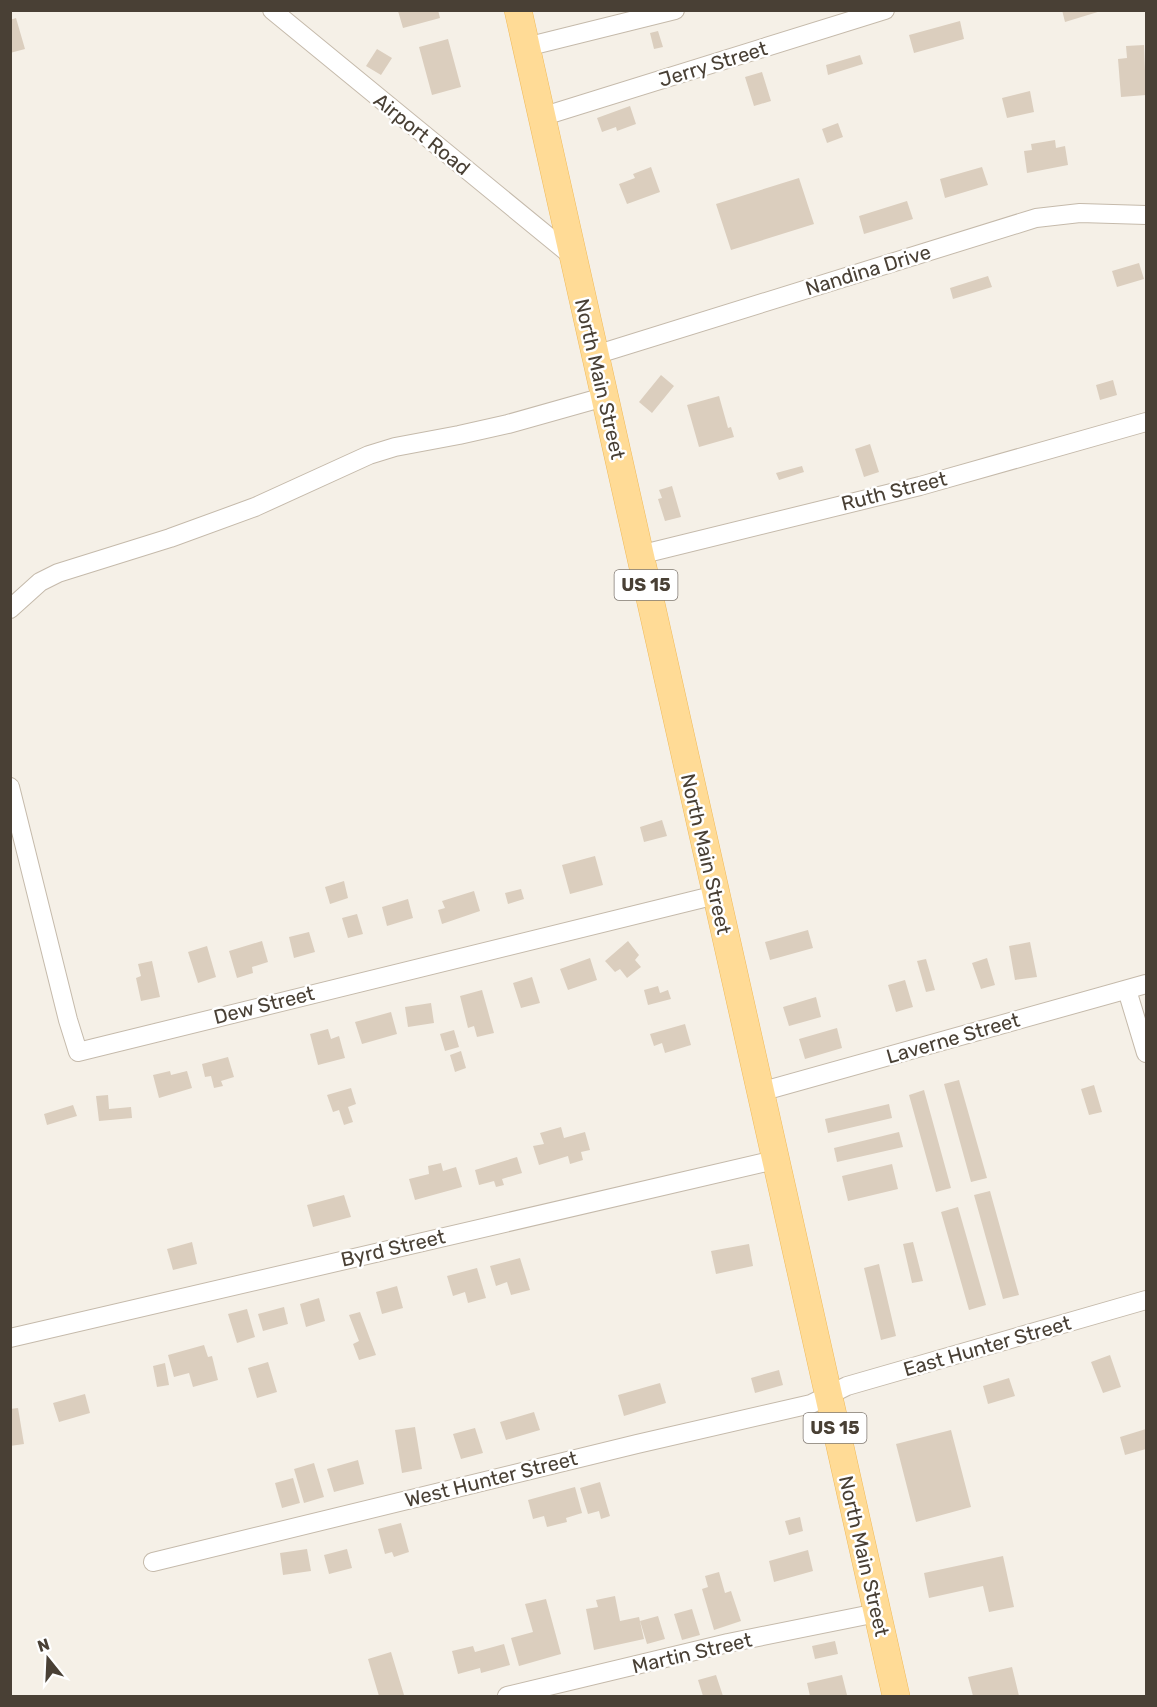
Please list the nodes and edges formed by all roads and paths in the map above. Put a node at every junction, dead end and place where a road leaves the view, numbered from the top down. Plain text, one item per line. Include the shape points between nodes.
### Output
1 (272, 10) edge
2 (518, 10) edge
3 (675, 10) edge
4 (885, 10) edge
5 (526, 47) junction
6 (541, 117) junction
7 (1146, 215) edge
8 (572, 256) junction
9 (595, 355) junction
10 (604, 397) junction
11 (1146, 422) edge
12 (639, 555) junction
13 (10, 609) edge
14 (10, 787) edge
15 (716, 896) junction
16 (1146, 984) edge
17 (1127, 990) junction
18 (1146, 1053) edge
19 (760, 1092) junction
20 (775, 1160) junction
21 (1146, 1300) edge
22 (10, 1338) edge
23 (828, 1395) junction
24 (153, 1562) dead end
25 (877, 1612) junction
26 (507, 1696) edge
27 (896, 1696) edge

1 - 8 street, Airport Road
2 - 5 main road, North Main Street / US 15
3 - 5 street
4 - 6 street, Jerry Street
5 - 6 main road, North Main Street / US 15
6 - 8 main road, North Main Street / US 15
7 - 9 street, Nandina Drive via 1080,213 1036,218
8 - 9 main road, North Main Street / US 15
9 - 10 main road, North Main Street / US 15
10 - 12 main road, North Main Street / US 15
10 - 13 street via 508,424 369,455 255,507 58,573 40,582
11 - 12 street, Ruth Street via 920,486
12 - 15 main road, North Main Street / US 15
14 - 15 street, Dew Street via 78,1052
15 - 19 main road, North Main Street / US 15
16 - 17 street, Laverne Street
17 - 18 street
17 - 19 street, Laverne Street
19 - 20 main road, North Main Street / US 15
20 - 22 street, Byrd Street
20 - 23 main road, North Main Street / US 15
21 - 23 street, East Hunter Street via 847,1386
23 - 24 street, West Hunter Street via 811,1404
23 - 25 main road, North Main Street / US 15
25 - 26 street, Martin Street
25 - 27 main road, North Main Street / US 15

